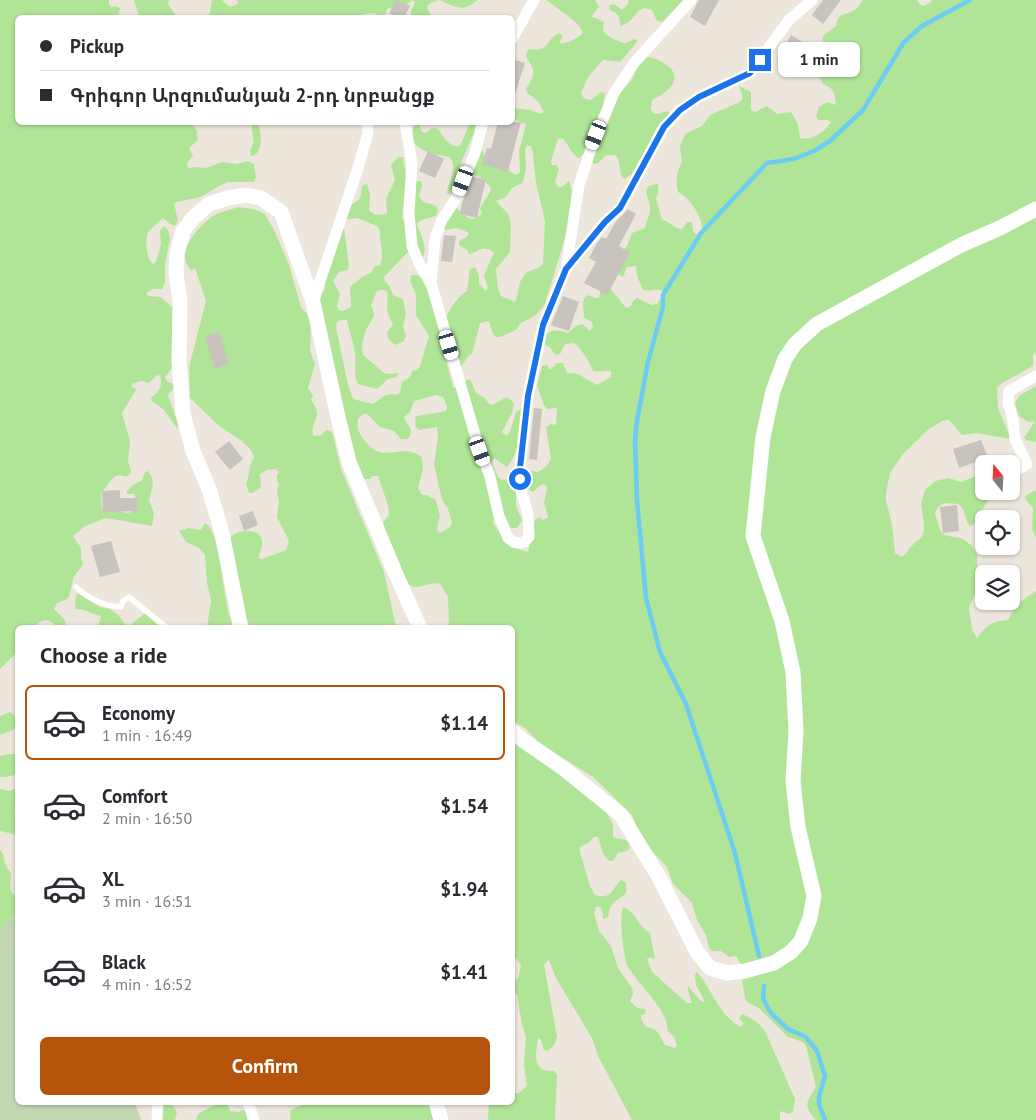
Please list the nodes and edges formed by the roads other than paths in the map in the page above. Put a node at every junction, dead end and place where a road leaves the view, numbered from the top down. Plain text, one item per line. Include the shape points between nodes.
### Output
1 (534, 0) edge
2 (691, 0) edge
3 (812, 0) edge
4 (515, 34) edge
5 (367, 125) edge
6 (406, 125) edge
7 (482, 125) edge
8 (1036, 209) edge
9 (566, 269) junction
10 (431, 284) junction
11 (313, 302) junction
12 (1036, 376) edge
13 (1020, 468) edge
14 (76, 586) dead end
15 (162, 625) edge
16 (240, 625) edge
17 (419, 625) edge
18 (515, 734) edge
19 (158, 1105) edge
20 (249, 1105) edge
21 (437, 1105) edge
22 (157, 1120) edge
23 (254, 1120) edge
24 (441, 1120) edge

1 - 4 street
2 - 9 street via 634,63 614,93 580,185
3 - 9 street via 789,20 750,73 699,97 664,127 620,208
5 - 11 street via 358,168
6 - 10 street via 412,164 409,212 412,246
7 - 10 street via 458,196 442,220 435,238
8 - 18 street via 961,245 818,324 795,344 773,390 763,437 753,536 782,622 793,672 796,730 794,790 798,826 814,896 801,941 791,952 774,963 745,971 727,973 710,968 697,952 659,876 621,815
9 - 10 street via 543,325 528,396 520,468 529,537 520,543 508,538 499,516
11 - 16 street via 281,212 261,198 246,195 209,204 183,231 176,253 176,273 180,300 179,361 183,414 222,532
11 - 17 street via 349,462
12 - 13 street via 1009,391 1008,403 1015,438 1027,464
14 - 15 lane via 97,602 110,606 121,608 129,597
19 - 22 street
20 - 23 street
21 - 24 street

